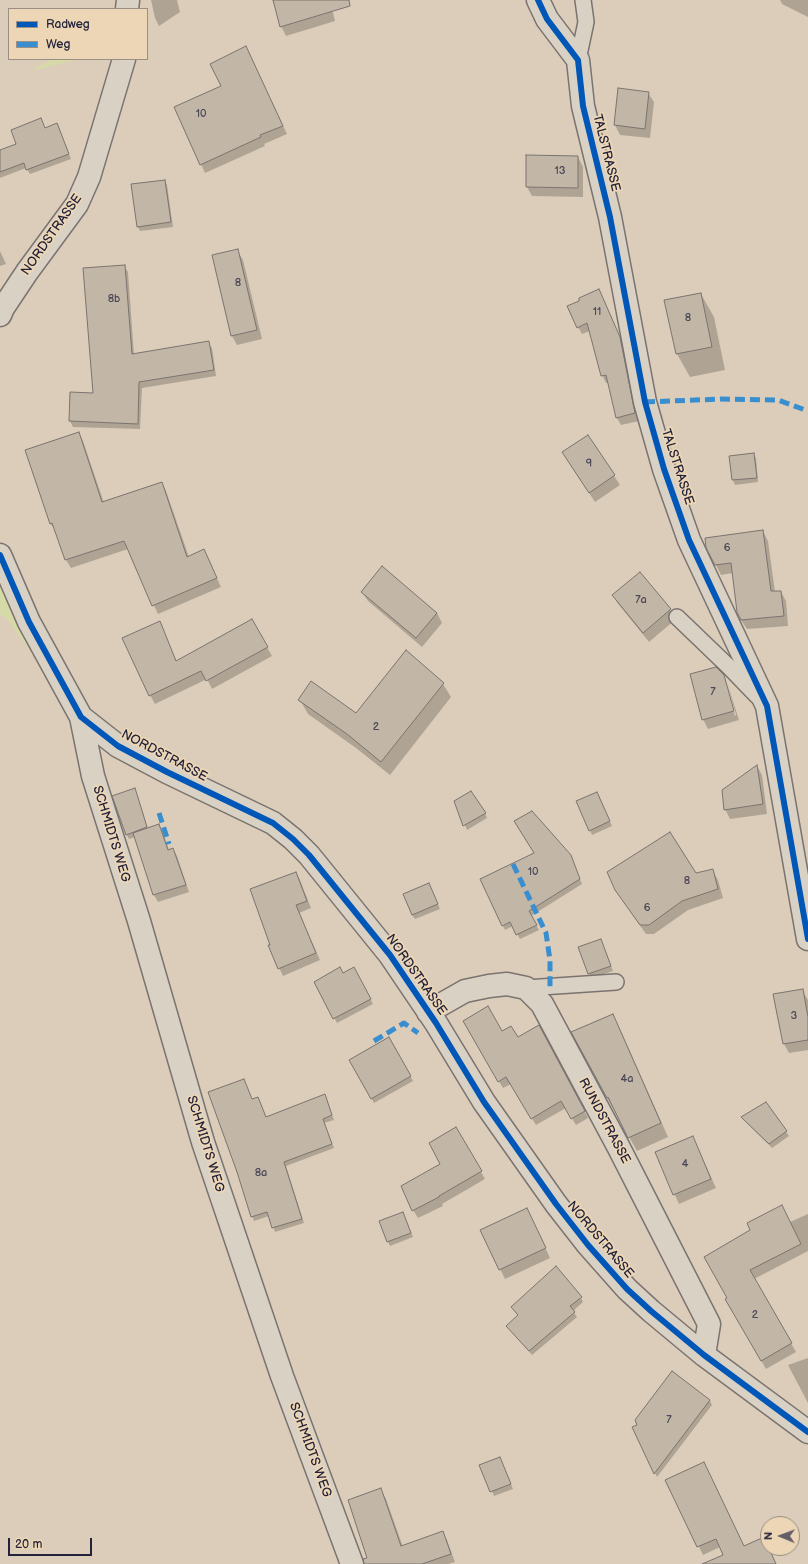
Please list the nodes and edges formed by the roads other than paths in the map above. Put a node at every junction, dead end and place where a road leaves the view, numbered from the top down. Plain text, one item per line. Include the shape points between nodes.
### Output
1 (538, 0) edge
2 (584, 0) edge
3 (124, 60) edge
4 (578, 60) junction
5 (0, 315) edge
6 (0, 555) edge
7 (677, 617) dead end
8 (767, 706) junction
9 (81, 717) junction
10 (808, 939) edge
11 (616, 982) dead end
12 (526, 988) junction
13 (428, 1012) junction
14 (704, 1354) junction
15 (808, 1432) edge
16 (352, 1564) edge

1 - 4 street via 547,19
2 - 4 lane via 586,22
3 - 5 street, NORDSTRASSE via 89,177 77,204 27,272
4 - 8 street, TALSTRASSE via 583,106 610,217 645,402 660,454 689,540
6 - 9 street, NORDSTRASSE via 29,622
7 - 8 lane
8 - 10 street, TALSTRASSE
9 - 13 street, NORDSTRASSE via 118,746 273,824 293,839 309,855 390,955
9 - 16 street, SCHMIDTS WEG via 93,776 139,921 205,1149 282,1376
11 - 12 lane
12 - 13 street via 507,984 465,991
12 - 14 street, RUNDSTRASSE via 542,1004 709,1324
13 - 14 street, NORDSTRASSE via 484,1102 588,1245 627,1289
14 - 15 street, NORDSTRASSE

